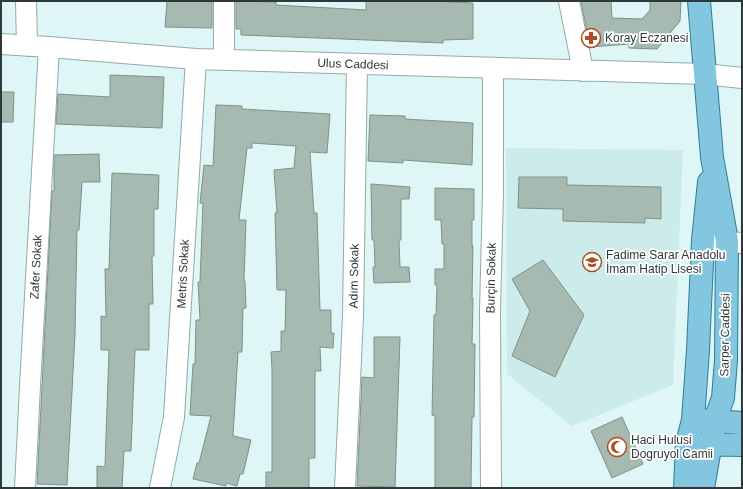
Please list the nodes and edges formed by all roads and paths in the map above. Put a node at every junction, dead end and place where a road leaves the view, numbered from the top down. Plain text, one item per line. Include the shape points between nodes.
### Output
1 (26, 1) edge
2 (224, 1) edge
3 (569, 1) edge
4 (699, 1) edge
5 (1, 44) edge
6 (27, 46) junction
7 (49, 47) junction
8 (196, 59) junction
9 (224, 60) junction
10 (357, 64) junction
11 (493, 69) junction
12 (583, 71) junction
13 (705, 74) junction
14 (742, 78) edge
15 (712, 156) junction
16 (703, 240) junction
17 (734, 242) edge
18 (693, 420) junction
19 (715, 420) junction
20 (742, 423) edge
21 (687, 443) junction
22 (711, 445) junction
23 (742, 445) edge
24 (26, 488) edge
25 (160, 488) edge
26 (345, 488) edge
27 (490, 488) edge
28 (685, 488) edge
29 (703, 488) edge

1 - 6 street
2 - 9 street
3 - 12 street
4 - 13 main road, Sarper Caddesi
5 - 6 street, Ulus Caddesi
6 - 7 street, Ulus Caddesi
7 - 8 street, Ulus Caddesi
7 - 24 street, Zafer Sokak
8 - 9 street, Ulus Caddesi
8 - 25 street, Metris Sokak via 174,416
9 - 10 street, Ulus Caddesi
10 - 11 street, Ulus Caddesi
10 - 26 street, Adım Sokak via 353,316
11 - 12 street, Ulus Caddesi
11 - 27 street, Burçin Sokak
12 - 13 street, Ulus Caddesi
13 - 14 street, Ulus Caddesi
13 - 15 main road, Sarper Caddesi
15 - 16 main road, Sarper Caddesi
15 - 17 main road, Sarper Caddesi
16 - 17 street
16 - 18 main road, Sarper Caddesi
17 - 19 main road, Sarper Caddesi via 723,398
18 - 19 main road
18 - 21 main road, Sarper Caddesi
19 - 20 main road
19 - 22 main road, Sarper Caddesi
21 - 22 main road
21 - 28 main road, Sarper Caddesi
22 - 23 main road
22 - 29 main road, Sarper Caddesi

